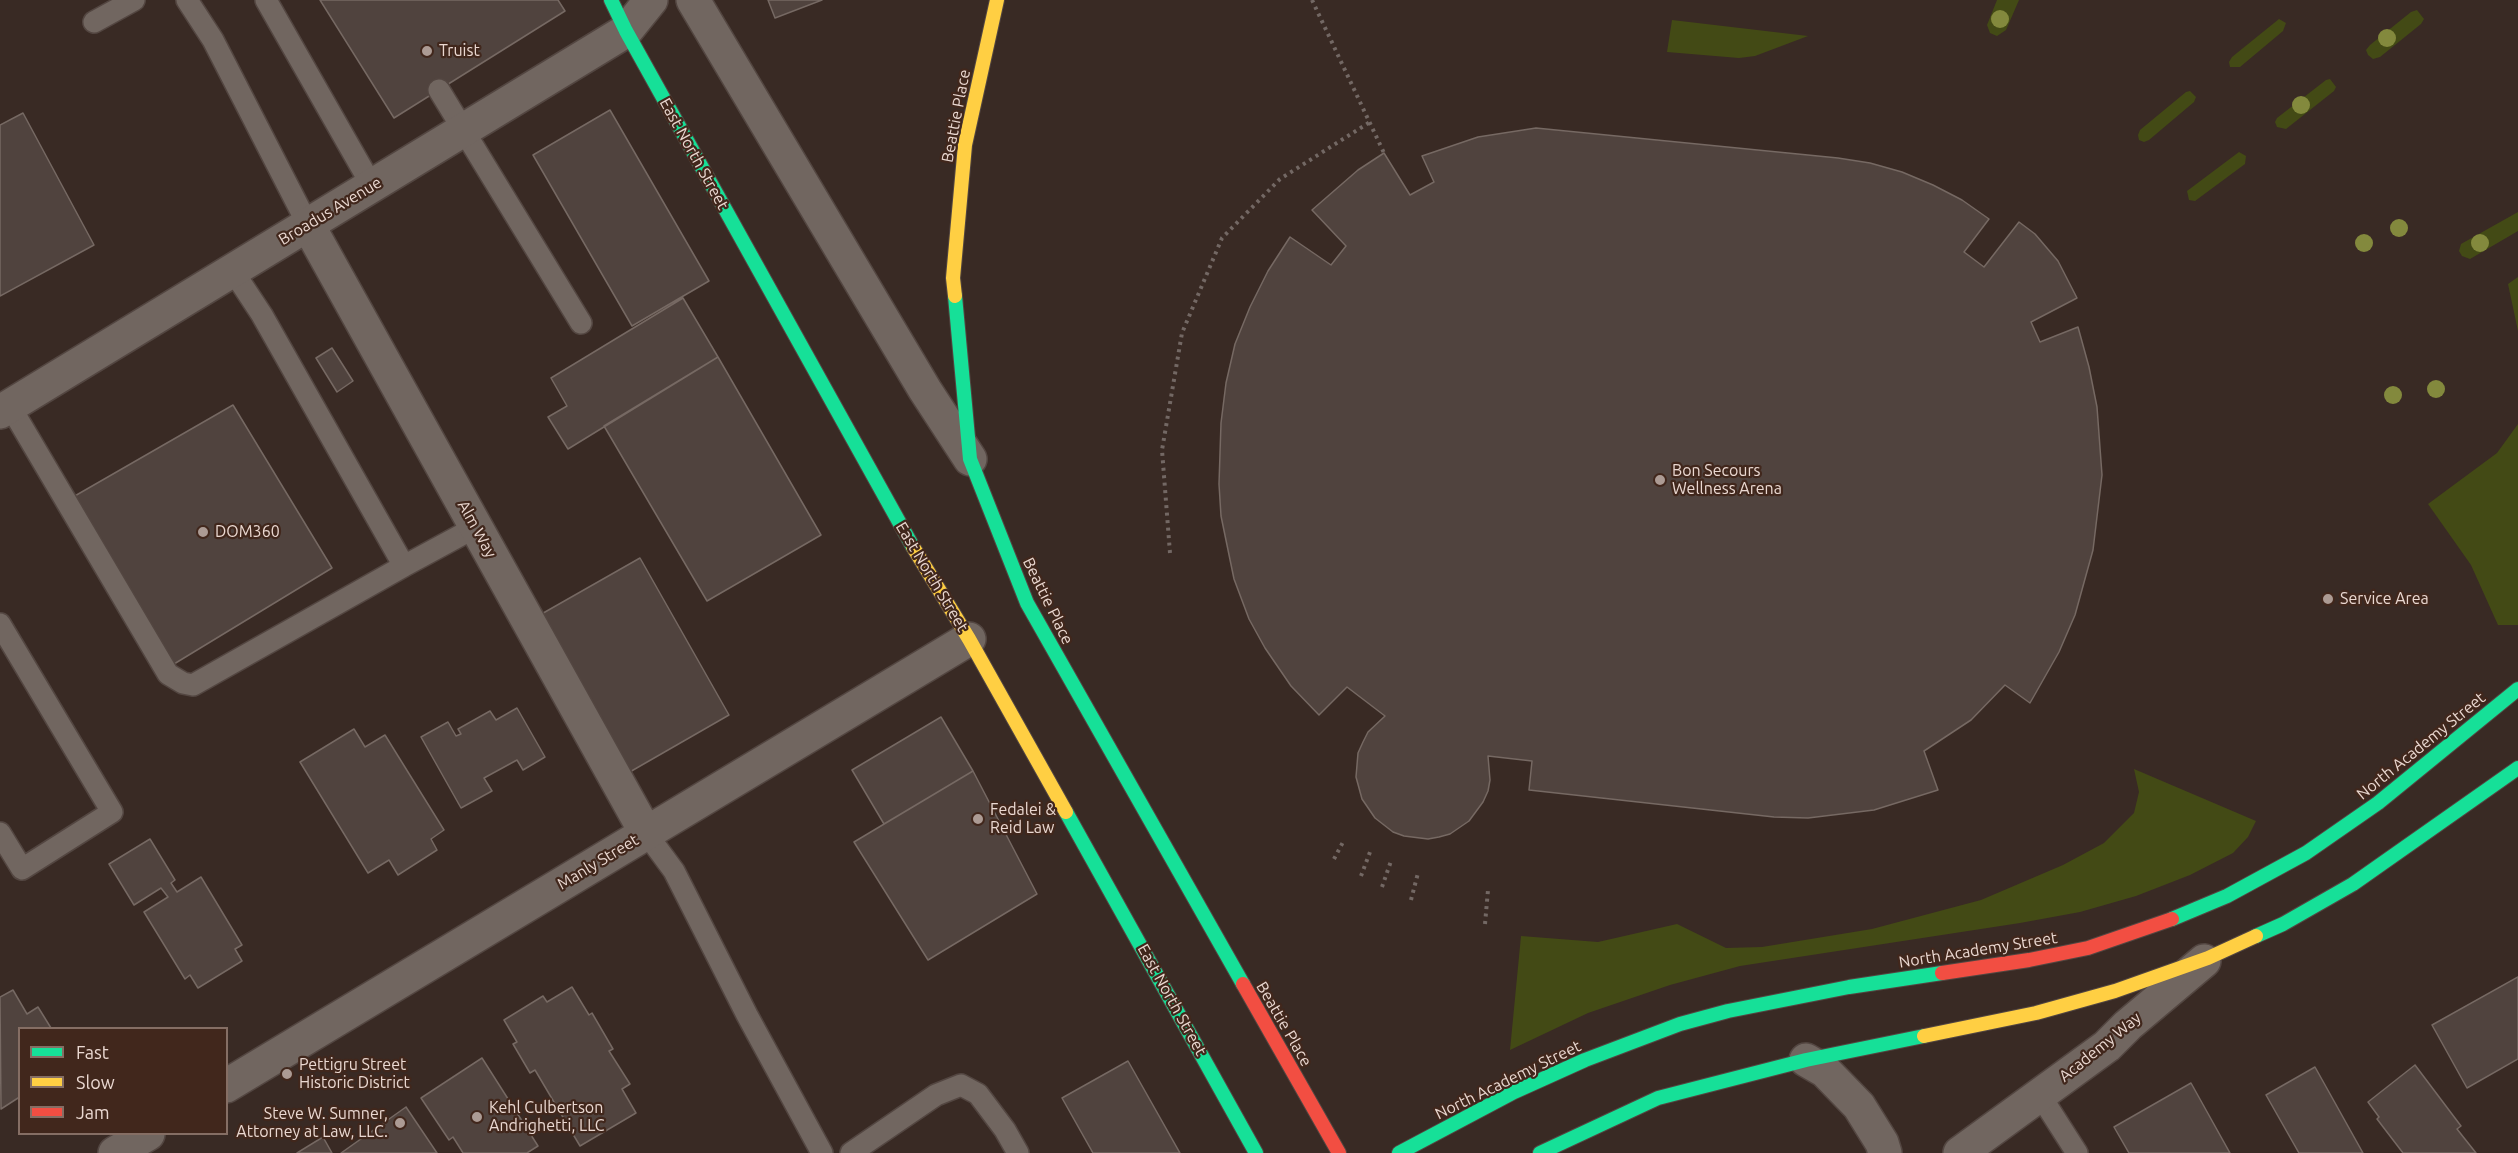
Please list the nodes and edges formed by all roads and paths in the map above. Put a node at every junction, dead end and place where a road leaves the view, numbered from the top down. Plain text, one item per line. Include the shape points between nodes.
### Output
1 (134, 0) edge
2 (187, 0) edge
3 (266, 0) edge
4 (611, 0) edge
5 (651, 0) edge
6 (693, 0) edge
7 (997, 0) edge
8 (1312, 0) edge
9 (94, 22) dead end
10 (626, 31) junction
11 (439, 90) dead end
12 (1370, 122) junction
13 (462, 131) junction
14 (1384, 153) dead end
15 (372, 186) junction
16 (308, 225) junction
17 (233, 270) junction
18 (581, 323) dead end
19 (5, 409) edge
20 (970, 459) junction
21 (476, 527) junction
22 (1170, 553) dead end
23 (404, 566) junction
24 (0, 624) edge
25 (969, 639) junction
26 (2518, 688) edge
27 (2518, 768) edge
28 (0, 833) edge
29 (646, 833) junction
30 (1343, 843) dead end
31 (1371, 852) dead end
32 (1334, 859) dead end
33 (1391, 861) dead end
34 (1418, 873) dead end
35 (1361, 876) dead end
36 (1382, 887) dead end
37 (1488, 890) dead end
38 (1411, 900) dead end
39 (1485, 924) dead end
40 (2208, 958) junction
41 (1806, 1060) junction
42 (228, 1085) edge
43 (2040, 1095) junction
44 (822, 1153) edge
45 (852, 1153) edge
46 (1018, 1153) edge
47 (1256, 1153) edge
48 (1340, 1153) edge
49 (1399, 1153) edge
50 (1540, 1153) edge
51 (1885, 1153) edge
52 (1960, 1153) edge
53 (2078, 1153) edge

1 - 9 lane
2 - 16 lane via 213,40
3 - 15 lane
4 - 10 main road, East North Street
5 - 10 street, Broadus Avenue
6 - 20 street
7 - 20 main road, Beattie Place via 965,145 953,278
8 - 12 path
10 - 13 street, Broadus Avenue
10 - 25 main road, East North Street via 921,561
11 - 13 lane
12 - 14 path
12 - 22 path via 1280,179 1222,238 1182,333 1162,450
13 - 15 street, Broadus Avenue
13 - 18 lane
15 - 16 street, Broadus Avenue
16 - 17 street, Broadus Avenue
16 - 21 street, Alm Way
17 - 19 street, Broadus Avenue
17 - 23 lane
19 - 23 lane via 168,674 183,682 193,685
20 - 48 main road, Beattie Place via 1044,635
21 - 23 lane
21 - 29 street, Alm Way
24 - 28 lane via 112,812 22,868
25 - 29 street, Manly Street
25 - 47 main road, East North Street
26 - 49 main road, North Academy Street via 2378,803 2306,853 2227,896 2158,925 2088,948 1826,992 1680,1024 1514,1092
27 - 40 main road via 2353,884 2283,924
29 - 42 street, Manly Street
29 - 44 lane via 674,871
30 - 32 path
31 - 35 path
33 - 36 path
34 - 38 path
37 - 39 path
40 - 41 main road via 2115,991 2036,1013
40 - 43 street, Academy Way via 2107,1046
41 - 50 main road via 1658,1098
41 - 51 street via 1825,1071 1859,1106
43 - 52 street, Academy Way
43 - 53 lane
45 - 46 lane via 936,1095 961,1085 978,1094

